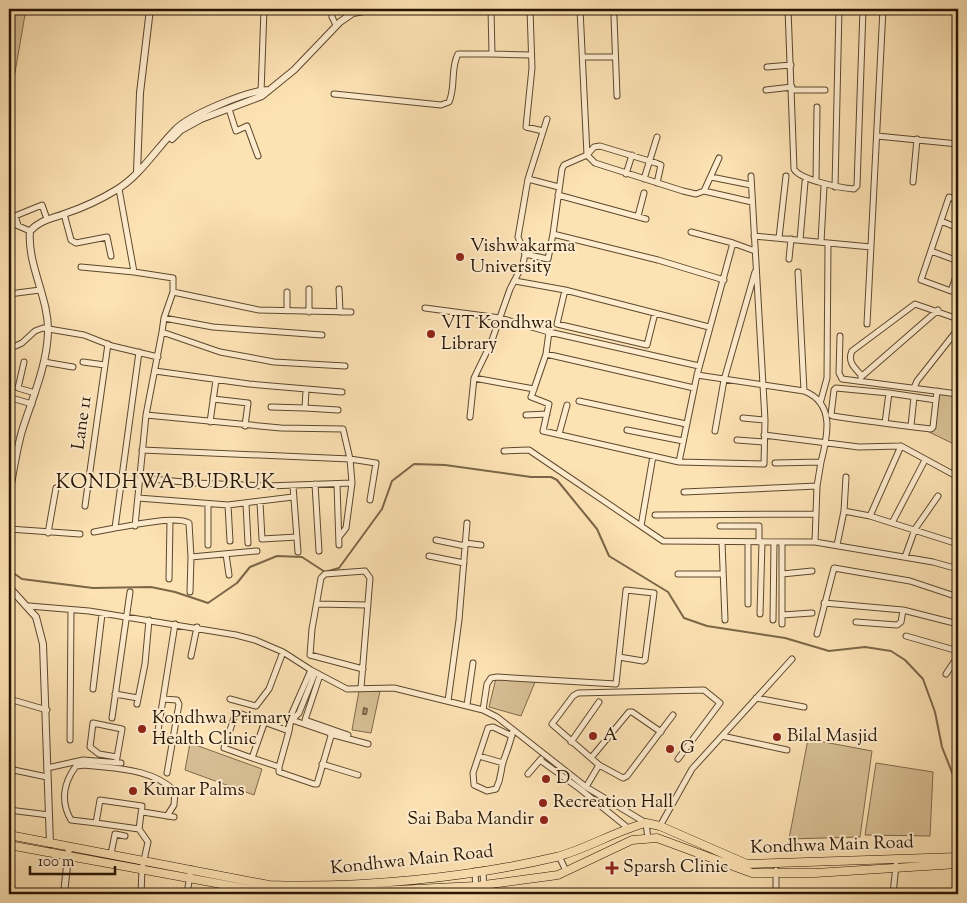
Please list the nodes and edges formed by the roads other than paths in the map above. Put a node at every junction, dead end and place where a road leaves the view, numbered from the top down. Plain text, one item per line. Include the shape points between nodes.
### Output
1 (150, 9) edge
2 (264, 9) edge
3 (331, 9) edge
4 (374, 9) edge
5 (491, 9) edge
6 (530, 9) edge
7 (580, 9) edge
8 (788, 9) edge
9 (839, 9) edge
10 (863, 9) edge
11 (883, 9) edge
12 (360, 10) edge
13 (614, 17) dead end
14 (336, 26) junction
15 (492, 54) junction
16 (531, 55) junction
17 (582, 57) junction
18 (615, 57) junction
19 (791, 65) junction
20 (767, 67) dead end
21 (792, 89) junction
22 (766, 90) dead end
23 (825, 90) dead end
24 (261, 93) junction
25 (334, 94) dead end
26 (617, 96) dead end
27 (817, 107) dead end
28 (229, 109) junction
29 (547, 119) dead end
30 (544, 131) junction
31 (877, 136) junction
32 (658, 137) dead end
33 (917, 139) junction
34 (958, 144) edge
35 (158, 150) junction
36 (587, 154) junction
37 (632, 155) junction
38 (258, 156) dead end
39 (719, 158) dead end
40 (650, 161) junction
41 (137, 172) junction
42 (626, 174) junction
43 (751, 176) dead end
44 (786, 176) dead end
45 (711, 177) junction
46 (528, 179) junction
47 (644, 179) junction
48 (816, 180) junction
49 (805, 182) dead end
50 (913, 182) dead end
51 (657, 183) junction
52 (751, 185) junction
53 (824, 186) dead end
54 (560, 187) junction
55 (835, 187) junction
56 (119, 189) junction
57 (704, 191) junction
58 (644, 193) dead end
59 (558, 195) junction
60 (958, 200) edge
61 (752, 202) junction
62 (64, 214) junction
63 (638, 216) junction
64 (47, 219) junction
65 (646, 219) dead end
66 (941, 221) junction
67 (9, 222) edge
68 (18, 225) junction
69 (958, 228) edge
70 (30, 231) junction
71 (691, 232) dead end
72 (553, 234) junction
73 (754, 236) junction
74 (779, 238) junction
75 (791, 239) junction
76 (800, 240) junction
77 (821, 242) junction
78 (733, 244) junction
79 (828, 244) junction
80 (871, 247) junction
81 (755, 251) junction
82 (931, 251) junction
83 (525, 254) junction
84 (111, 256) dead end
85 (789, 259) dead end
86 (958, 261) edge
87 (81, 267) dead end
88 (756, 269) junction
89 (958, 270) edge
90 (134, 272) junction
91 (798, 272) dead end
92 (515, 280) junction
93 (724, 280) junction
94 (309, 289) dead end
95 (339, 289) dead end
96 (40, 290) junction
97 (565, 290) junction
98 (174, 292) junction
99 (287, 292) dead end
100 (9, 294) edge
101 (425, 308) dead end
102 (938, 310) junction
103 (287, 311) junction
104 (309, 312) junction
105 (340, 312) junction
106 (351, 312) dead end
107 (655, 313) junction
108 (164, 318) junction
109 (500, 318) junction
110 (958, 319) edge
111 (867, 324) dead end
112 (709, 327) junction
113 (958, 329) edge
114 (48, 330) junction
115 (162, 332) junction
116 (549, 332) junction
117 (322, 335) dead end
118 (840, 336) dead end
119 (108, 344) junction
120 (9, 349) edge
121 (139, 352) junction
122 (546, 354) junction
123 (158, 357) junction
124 (24, 362) dead end
125 (44, 362) junction
126 (83, 362) dead end
127 (105, 365) junction
128 (345, 366) dead end
129 (699, 366) junction
130 (73, 367) dead end
131 (155, 371) junction
132 (697, 375) junction
133 (862, 376) junction
134 (474, 378) junction
135 (216, 380) junction
136 (724, 380) junction
137 (857, 381) junction
138 (763, 386) junction
139 (534, 388) junction
140 (694, 388) junction
141 (914, 388) junction
142 (306, 390) junction
143 (804, 391) junction
144 (342, 392) dead end
145 (937, 392) junction
146 (35, 393) junction
147 (889, 393) junction
148 (958, 394) edge
149 (914, 397) junction
150 (14, 399) dead end
151 (213, 399) junction
152 (820, 400) junction
153 (936, 400) junction
154 (579, 401) dead end
155 (32, 404) junction
156 (567, 405) dead end
157 (271, 407) dead end
158 (305, 408) junction
159 (338, 410) dead end
160 (547, 414) junction
161 (146, 415) junction
162 (526, 415) dead end
163 (470, 417) dead end
164 (743, 418) dead end
165 (765, 420) junction
166 (210, 422) junction
167 (885, 423) junction
168 (686, 424) junction
169 (245, 426) junction
170 (911, 426) junction
171 (627, 430) dead end
172 (715, 431) dead end
173 (559, 434) junction
174 (764, 439) junction
175 (737, 440) dead end
176 (683, 441) junction
177 (826, 442) junction
178 (901, 446) junction
179 (142, 450) junction
180 (504, 452) dead end
181 (653, 456) junction
182 (350, 459) junction
183 (925, 460) junction
184 (679, 462) junction
185 (821, 462) junction
186 (775, 463) dead end
187 (12, 464) edge
188 (846, 477) dead end
189 (958, 477) edge
190 (140, 478) junction
191 (352, 483) junction
192 (314, 484) junction
193 (337, 484) junction
194 (293, 486) junction
195 (817, 486) junction
196 (56, 488) dead end
197 (684, 492) dead end
198 (9, 495) edge
199 (938, 496) dead end
200 (138, 498) junction
201 (293, 498) junction
202 (370, 500) dead end
203 (260, 502) junction
204 (208, 504) junction
205 (246, 504) junction
206 (228, 505) junction
207 (85, 506) dead end
208 (844, 511) junction
209 (815, 514) junction
210 (655, 515) dead end
211 (870, 516) junction
212 (170, 521) junction
213 (467, 523) dead end
214 (892, 523) junction
215 (135, 526) junction
216 (641, 526) junction
217 (720, 526) dead end
218 (115, 528) junction
219 (9, 529) edge
220 (915, 529) junction
221 (94, 532) dead end
222 (48, 533) junction
223 (80, 534) dead end
224 (296, 537) junction
225 (339, 537) junction
226 (436, 540) dead end
227 (230, 541) dead end
228 (722, 542) junction
229 (748, 542) junction
230 (760, 542) junction
231 (774, 542) junction
232 (782, 542) junction
233 (814, 542) junction
234 (248, 543) dead end
235 (208, 544) dead end
236 (958, 544) edge
237 (339, 545) dead end
238 (465, 545) junction
239 (480, 545) dead end
240 (837, 545) junction
241 (258, 551) dead end
242 (319, 551) dead end
243 (298, 552) dead end
244 (226, 554) junction
245 (429, 556) dead end
246 (192, 557) junction
247 (905, 557) junction
248 (464, 563) junction
249 (958, 569) edge
250 (812, 571) dead end
251 (678, 574) dead end
252 (723, 574) junction
253 (782, 574) junction
254 (229, 576) dead end
255 (169, 579) dead end
256 (9, 587) edge
257 (130, 592) dead end
258 (190, 592) dead end
259 (958, 597) edge
260 (824, 603) junction
261 (317, 604) junction
262 (748, 604) dead end
263 (368, 605) junction
264 (29, 606) junction
265 (71, 610) junction
266 (903, 610) junction
267 (812, 613) dead end
268 (102, 614) junction
269 (760, 614) dead end
270 (782, 615) junction
271 (128, 617) junction
272 (149, 620) junction
273 (725, 620) dead end
274 (774, 620) dead end
275 (856, 622) dead end
276 (175, 624) junction
277 (782, 624) dead end
278 (958, 624) edge
279 (197, 627) junction
280 (817, 634) dead end
281 (906, 636) dead end
282 (958, 651) edge
283 (283, 652) junction
284 (191, 656) dead end
285 (958, 656) edge
286 (619, 657) junction
287 (792, 659) dead end
288 (473, 663) dead end
289 (363, 669) junction
290 (315, 673) junction
291 (946, 674) dead end
292 (361, 688) junction
293 (93, 689) dead end
294 (115, 694) junction
295 (756, 698) junction
296 (9, 699) edge
297 (163, 699) junction
298 (230, 699) dead end
299 (448, 701) junction
300 (599, 702) dead end
301 (467, 705) junction
302 (804, 707) dead end
303 (47, 710) junction
304 (483, 710) junction
305 (674, 715) dead end
306 (112, 718) dead end
307 (292, 720) junction
308 (265, 721) junction
309 (513, 730) junction
310 (290, 731) junction
311 (661, 732) junction
312 (332, 733) junction
313 (348, 735) dead end
314 (512, 736) junction
315 (722, 736) junction
316 (157, 738) dead end
317 (70, 740) dead end
318 (571, 742) junction
319 (368, 744) dead end
320 (787, 750) dead end
321 (544, 755) junction
322 (479, 756) junction
323 (252, 758) junction
324 (591, 758) junction
325 (678, 759) dead end
326 (540, 760) junction
327 (118, 761) junction
328 (503, 763) junction
329 (322, 764) junction
330 (600, 765) junction
331 (279, 767) junction
332 (47, 768) junction
333 (9, 769) edge
334 (167, 774) dead end
335 (528, 774) dead end
336 (358, 775) dead end
337 (48, 777) junction
338 (586, 787) junction
339 (9, 809) edge
340 (142, 812) junction
341 (49, 815) junction
342 (166, 816) junction
343 (174, 817) dead end
344 (96, 823) junction
345 (646, 823) junction
346 (660, 826) junction
347 (628, 828) junction
348 (140, 829) junction
349 (9, 835) edge
350 (125, 836) dead end
351 (648, 839) junction
352 (50, 844) junction
353 (9, 845) edge
354 (69, 847) junction
355 (111, 854) junction
356 (68, 856) junction
357 (559, 856) junction
358 (958, 857) edge
359 (144, 860) junction
360 (896, 864) junction
361 (958, 864) edge
362 (776, 865) junction
363 (142, 869) junction
364 (191, 869) junction
365 (483, 870) junction
366 (566, 871) junction
367 (475, 872) junction
368 (776, 874) junction
369 (436, 877) junction
370 (422, 878) junction
371 (189, 879) junction
372 (480, 885) junction
373 (284, 886) junction
374 (436, 888) junction
375 (422, 892) edge
376 (64, 894) edge
377 (140, 894) edge
378 (187, 894) edge
379 (275, 894) edge
380 (284, 894) edge
381 (317, 894) edge
382 (476, 894) edge
383 (484, 894) edge
384 (776, 894) edge
385 (893, 894) edge

1 - 41 street via 140,92
2 - 24 street
3 - 14 street
4 - 12 street
5 - 15 street
6 - 16 street
7 - 17 street
8 - 19 street
9 - 55 street
10 - 55 street via 857,186 854,189
11 - 31 street
12 - 14 street
13 - 18 street
14 - 24 street via 294,70
15 - 16 street
15 - 25 street via 458,54 454,60 452,96 449,102 441,105
16 - 30 street via 526,127
17 - 18 street
17 - 36 street
18 - 26 street
19 - 20 street
19 - 21 street
21 - 22 street
21 - 23 street
21 - 48 street via 794,169 799,175
24 - 28 street
24 - 35 street via 187,120
27 - 48 street
28 - 35 street via 181,130
28 - 38 street via 236,131 247,126
29 - 30 street
30 - 46 street
31 - 33 street
31 - 80 street
32 - 40 street
33 - 34 street
33 - 50 street
35 - 41 street
36 - 37 street via 600,146
36 - 42 street via 595,163
36 - 54 street via 564,165
37 - 40 street
37 - 42 street
39 - 45 street
40 - 47 street
40 - 51 street via 661,165
41 - 56 street
42 - 47 street
43 - 52 street
44 - 74 street
45 - 52 street
45 - 57 street
46 - 54 street
46 - 83 street via 518,237
47 - 51 street
48 - 55 street
49 - 76 street
51 - 57 street via 696,194
52 - 61 street
53 - 77 street
54 - 59 street
56 - 62 street
56 - 90 street
57 - 61 street
58 - 63 street
59 - 63 street
59 - 72 street
60 - 66 street via 949,197
61 - 73 street
62 - 64 street
62 - 84 street via 71,240 107,237
63 - 65 street
64 - 68 street via 42,205 15,216
64 - 70 street
66 - 69 street
66 - 82 street
67 - 68 street
68 - 70 street
70 - 96 street
71 - 78 street
72 - 83 street via 548,259
72 - 93 street
73 - 74 street
73 - 81 street
74 - 75 street
75 - 76 street
75 - 85 street
76 - 77 street
77 - 79 street
78 - 81 street
78 - 93 street
79 - 80 street
79 - 152 street via 827,378
80 - 111 street
81 - 88 street
82 - 86 street
82 - 89 street via 921,280 951,291
83 - 92 street
87 - 90 street
88 - 136 street
88 - 138 street
90 - 98 street via 172,278 175,281
91 - 143 street
92 - 97 street
92 - 109 street
93 - 112 street
94 - 104 street
95 - 105 street
96 - 100 street
96 - 114 street
97 - 107 street
97 - 107 street via 557,324 648,345
98 - 103 street via 259,310
98 - 108 street
99 - 103 street
101 - 109 street
102 - 110 street
102 - 133 street
102 - 133 street via 915,304 852,351 852,365
103 - 104 street
104 - 105 street
105 - 106 street
107 - 112 street
108 - 115 street
108 - 117 street via 213,327
109 - 116 street
109 - 134 street
112 - 129 street
113 - 141 street
114 - 119 street via 77,333
114 - 120 street via 35,331
114 - 125 street
115 - 123 street
115 - 128 street via 220,352 274,362
116 - 122 street
116 - 129 street
118 - 137 street via 839,376
119 - 121 street
119 - 127 street, Lane 11
121 - 123 street
121 - 218 street
122 - 139 street
122 - 140 street
123 - 131 street
124 - 146 street via 18,388
125 - 130 street
125 - 146 street
126 - 127 street
127 - 207 street, Lane 11
129 - 132 street
131 - 135 street
131 - 161 street
132 - 136 street
132 - 140 street
133 - 137 street
134 - 139 street
134 - 163 street
135 - 142 street
135 - 151 street
136 - 138 street
136 - 172 street
137 - 141 street
138 - 143 street
138 - 165 street
139 - 160 street via 531,397 549,404
140 - 168 street
141 - 145 street
142 - 144 street
142 - 158 street
143 - 152 street
145 - 148 street
145 - 153 street
146 - 155 street
147 - 149 street
147 - 167 street
147 - 167 street via 836,388 832,392 831,415
149 - 153 street
149 - 170 street
150 - 155 street
151 - 166 street
151 - 169 street via 248,403
152 - 177 street via 825,411
153 - 170 street via 932,428
154 - 168 street
155 - 187 street
156 - 173 street
157 - 158 street
158 - 159 street
160 - 162 street
160 - 173 street via 543,431
161 - 166 street
161 - 179 street
164 - 165 street
165 - 174 street
166 - 169 street
167 - 170 street
168 - 176 street
169 - 182 street via 343,429
171 - 176 street
173 - 181 street
174 - 175 street
174 - 177 street
174 - 184 street via 764,464
176 - 184 street
177 - 178 street
177 - 185 street
178 - 183 street
178 - 211 street
179 - 182 street
179 - 190 street
180 - 216 street via 529,450
181 - 184 street
181 - 216 street
182 - 191 street
182 - 202 street via 376,463
183 - 189 street
183 - 214 street
185 - 186 street
185 - 195 street
187 - 198 street
188 - 208 street
190 - 194 street via 195,484
190 - 200 street
191 - 193 street
191 - 225 street via 346,528
192 - 193 street
192 - 194 street
192 - 242 street
193 - 225 street
194 - 201 street
195 - 197 street
195 - 209 street
196 - 222 street
199 - 220 street
200 - 204 street
200 - 215 street
201 - 203 street
201 - 224 street
203 - 205 street
203 - 224 street via 262,539
204 - 206 street
204 - 235 street
205 - 206 street
205 - 234 street
206 - 227 street
208 - 211 street
208 - 240 street
209 - 210 street
209 - 233 street
211 - 214 street
212 - 215 street
212 - 246 street via 189,524
212 - 255 street
213 - 238 street
214 - 220 street
215 - 218 street
216 - 228 street via 666,542
217 - 230 street via 759,526
218 - 221 street
219 - 222 street
220 - 236 street
220 - 247 street
222 - 223 street
224 - 243 street
225 - 237 street
226 - 238 street
228 - 229 street
228 - 252 street
229 - 230 street
229 - 262 street
230 - 231 street
230 - 269 street
231 - 232 street
231 - 274 street
232 - 233 street
232 - 253 street
233 - 240 street
238 - 239 street
238 - 248 street
240 - 247 street
241 - 244 street
244 - 246 street
244 - 254 street
245 - 248 street
246 - 258 street
247 - 249 street
248 - 299 street
250 - 253 street
251 - 252 street
252 - 273 street
253 - 270 street
256 - 264 street
257 - 271 street
259 - 260 street via 910,581 838,567 832,570
260 - 266 street
260 - 280 street
261 - 263 street
261 - 263 street via 321,578 325,574 365,570 370,578
261 - 289 street via 310,655
263 - 289 street
264 - 265 street
264 - 303 street via 41,628
265 - 268 street
265 - 317 street
266 - 275 street via 901,622 897,625
266 - 278 street
267 - 270 street
268 - 271 street
268 - 293 street
270 - 277 street
271 - 272 street
271 - 294 street
272 - 276 street
272 - 294 street via 138,701
276 - 279 street
276 - 297 street
279 - 283 street via 255,640
279 - 284 street
281 - 282 street
283 - 290 street
283 - 298 street via 269,689 256,706
285 - 291 street
286 - 286 street via 645,660 654,593 626,590
286 - 304 street via 617,680 613,686 491,678
287 - 295 street
288 - 301 street
289 - 292 street
290 - 292 street via 347,689
290 - 307 street via 292,713
290 - 312 street via 304,718
292 - 299 street via 394,688
294 - 306 street
295 - 302 street
295 - 315 street
296 - 303 street
297 - 316 street
297 - 334 street via 177,700 179,704
299 - 301 street
300 - 318 street
301 - 304 street
303 - 332 street
304 - 309 street
305 - 311 street
307 - 310 street
307 - 312 street
308 - 310 street
308 - 323 street
308 - 323 street via 235,713 224,748
309 - 314 street
309 - 321 street
310 - 331 street
311 - 324 street via 629,712
311 - 330 street via 623,778
312 - 313 street
312 - 319 street
312 - 329 street
314 - 322 street via 490,726
314 - 328 street
315 - 320 street
315 - 346 street via 692,769
318 - 324 street
318 - 325 street via 552,724 578,693 704,690 720,702
321 - 326 street
321 - 338 street
322 - 328 street
322 - 328 street via 472,782 487,791 496,789 502,778
323 - 331 street
324 - 330 street
326 - 335 street
326 - 347 street
327 - 327 street via 122,729 93,723 90,747
327 - 332 street via 83,760
329 - 331 street via 316,784 282,774
329 - 336 street
330 - 338 street
332 - 337 street
333 - 337 street
337 - 341 street
338 - 345 street
339 - 341 street
340 - 342 street
340 - 344 street via 141,805 103,798
340 - 348 street
341 - 352 street
342 - 343 street
342 - 344 street via 174,805 175,791 159,778 137,771 76,766 66,783 64,802 67,813 71,820
344 - 348 street
345 - 346 main road, Kondhwa Main Road
345 - 347 main road, Kondhwa Main Road
345 - 351 street
346 - 362 main road, Kondhwa Main Road via 737,862
347 - 357 main road, Kondhwa Main Road
348 - 359 street via 148,842
349 - 352 main road, Kondhwa Main Road
350 - 355 street via 114,834
351 - 366 main road, Kondhwa Main Road via 632,840
351 - 368 main road, Kondhwa Main Road via 657,838 752,873
352 - 354 main road, Kondhwa Main Road
353 - 356 main road
354 - 355 main road, Kondhwa Main Road
354 - 356 street
355 - 359 main road, Kondhwa Main Road
356 - 363 main road
356 - 376 street
357 - 365 main road, Kondhwa Main Road
357 - 366 street
358 - 360 main road, Kondhwa Main Road
359 - 363 street
359 - 364 main road, Kondhwa Main Road
360 - 361 main road, Kondhwa Main Road
360 - 362 main road, Kondhwa Main Road
360 - 368 main road, Kondhwa Main Road
360 - 385 street
362 - 368 street
363 - 371 main road
363 - 377 street
364 - 371 street
364 - 373 main road, Kondhwa Main Road
365 - 367 main road, Kondhwa Main Road
365 - 372 street
366 - 372 main road, Kondhwa Main Road via 558,875
367 - 369 main road, Kondhwa Main Road
367 - 372 street
368 - 384 street
369 - 370 main road, Kondhwa Main Road
369 - 374 street
370 - 373 main road, Kondhwa Main Road
370 - 375 street
371 - 378 street
371 - 379 main road
372 - 374 main road, Kondhwa Main Road
372 - 382 street
372 - 383 street
373 - 380 street
374 - 375 main road, Kondhwa Main Road
375 - 381 main road, Kondhwa Main Road

